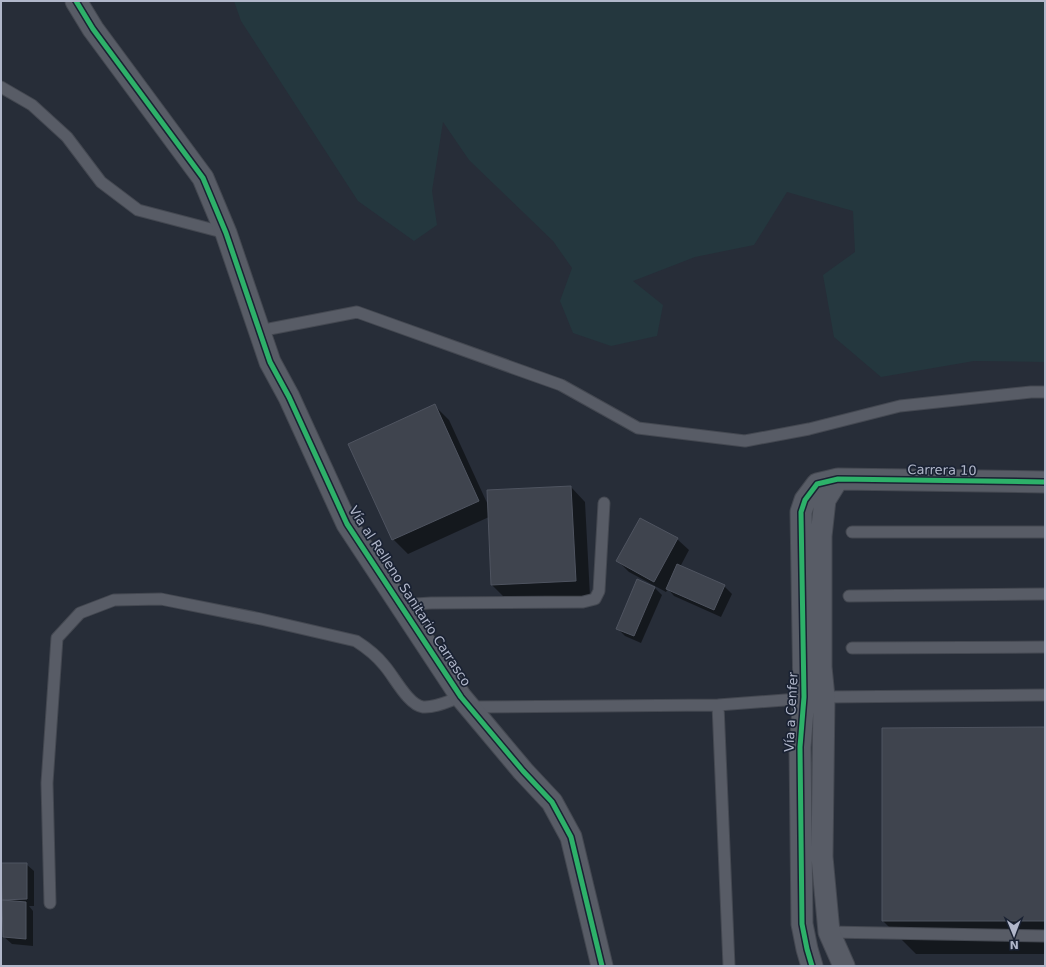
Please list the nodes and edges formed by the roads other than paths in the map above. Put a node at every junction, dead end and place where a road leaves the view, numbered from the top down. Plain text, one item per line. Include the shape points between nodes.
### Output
1 (76, 1) edge
2 (1, 88) edge
3 (226, 233) junction
4 (260, 331) junction
5 (1045, 392) edge
6 (838, 479) joint
7 (1045, 482) edge
8 (604, 503) dead end
9 (852, 532) dead end
10 (1045, 532) edge
11 (1045, 594) edge
12 (849, 596) dead end
13 (400, 605) junction
14 (1045, 647) edge
15 (852, 648) dead end
16 (1045, 695) edge
17 (814, 697) junction
18 (466, 702) junction
19 (718, 705) junction
20 (50, 903) dead end
21 (829, 932) junction
22 (1045, 936) edge
23 (602, 966) edge
24 (729, 966) edge
25 (812, 966) edge
26 (844, 966) edge

1 - 3 street, Vía al Relleno Sanitario Carrasco via 93,29 203,178
2 - 3 lane via 32,105 67,137 101,182 138,210
3 - 4 street, Vía al Relleno Sanitario Carrasco
4 - 5 lane via 356,312 560,385 638,428 745,441 809,430 900,406
4 - 13 street, Vía al Relleno Sanitario Carrasco via 270,362 290,397 347,524
6 - 7 street, Carrera 10
6 - 17 street, Vía a Cenfer via 817,484 805,500 801,512
8 - 13 lane via 599,591 595,599 583,602
9 - 10 lane
11 - 12 lane
13 - 18 street, Vía al Relleno Sanitario Carrasco
14 - 15 lane
16 - 17 lane
17 - 19 lane
17 - 21 street, Vía a Cenfer via 822,857
17 - 25 street, Vía a Cenfer via 800,747 802,924
18 - 19 lane
18 - 20 lane via 421,707 412,702 384,664 356,641 261,619 161,599 114,600 80,613 57,638 47,782
18 - 23 street, Vía al Relleno Sanitario Carrasco via 552,802 571,837
19 - 24 lane
21 - 22 lane
21 - 26 street, Vía a Cenfer

